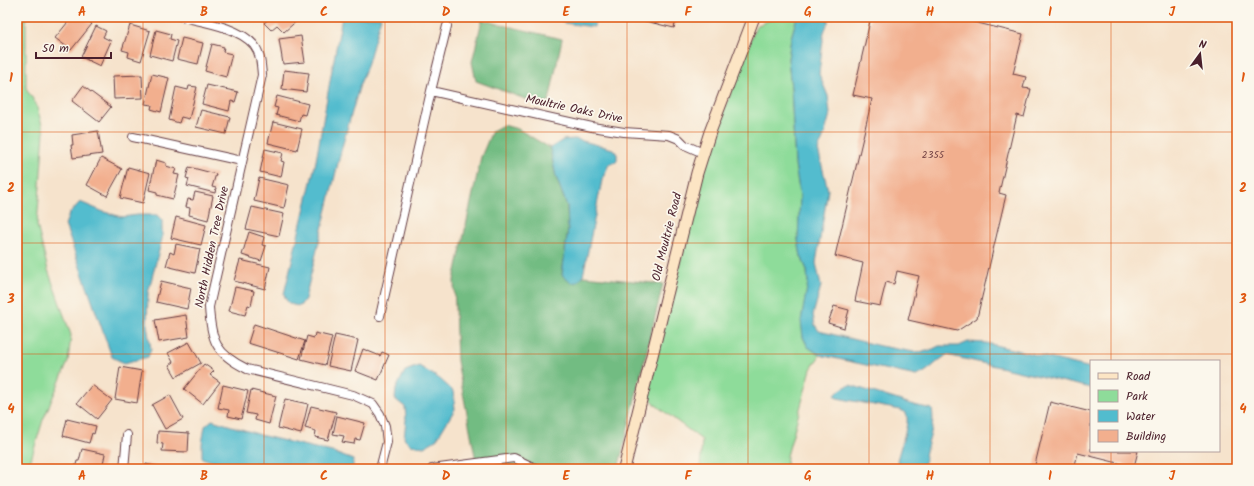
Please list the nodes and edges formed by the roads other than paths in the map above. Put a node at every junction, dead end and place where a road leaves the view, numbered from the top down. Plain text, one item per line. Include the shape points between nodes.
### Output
1 (182, 17) edge
2 (754, 17) edge
3 (447, 26) dead end
4 (431, 91) junction
5 (133, 137) dead end
6 (703, 153) junction
7 (242, 162) junction
8 (380, 316) dead end
9 (127, 435) dead end
10 (124, 469) edge
11 (380, 469) edge
12 (432, 469) edge
13 (537, 469) edge
14 (624, 469) edge

1 - 7 street, North Hidden Tree Drive via 229,29 254,45 260,58 262,75
2 - 6 main road, Old Moultrie Road
3 - 4 street
4 - 6 street, Moultrie Oaks Drive via 608,130 669,135
4 - 8 street
5 - 7 street
6 - 14 main road, Old Moultrie Road
7 - 11 street, North Hidden Tree Drive via 209,307 210,327 215,344 224,355 247,369 353,395 373,404 380,414 387,442
9 - 10 street
12 - 13 street via 514,458

